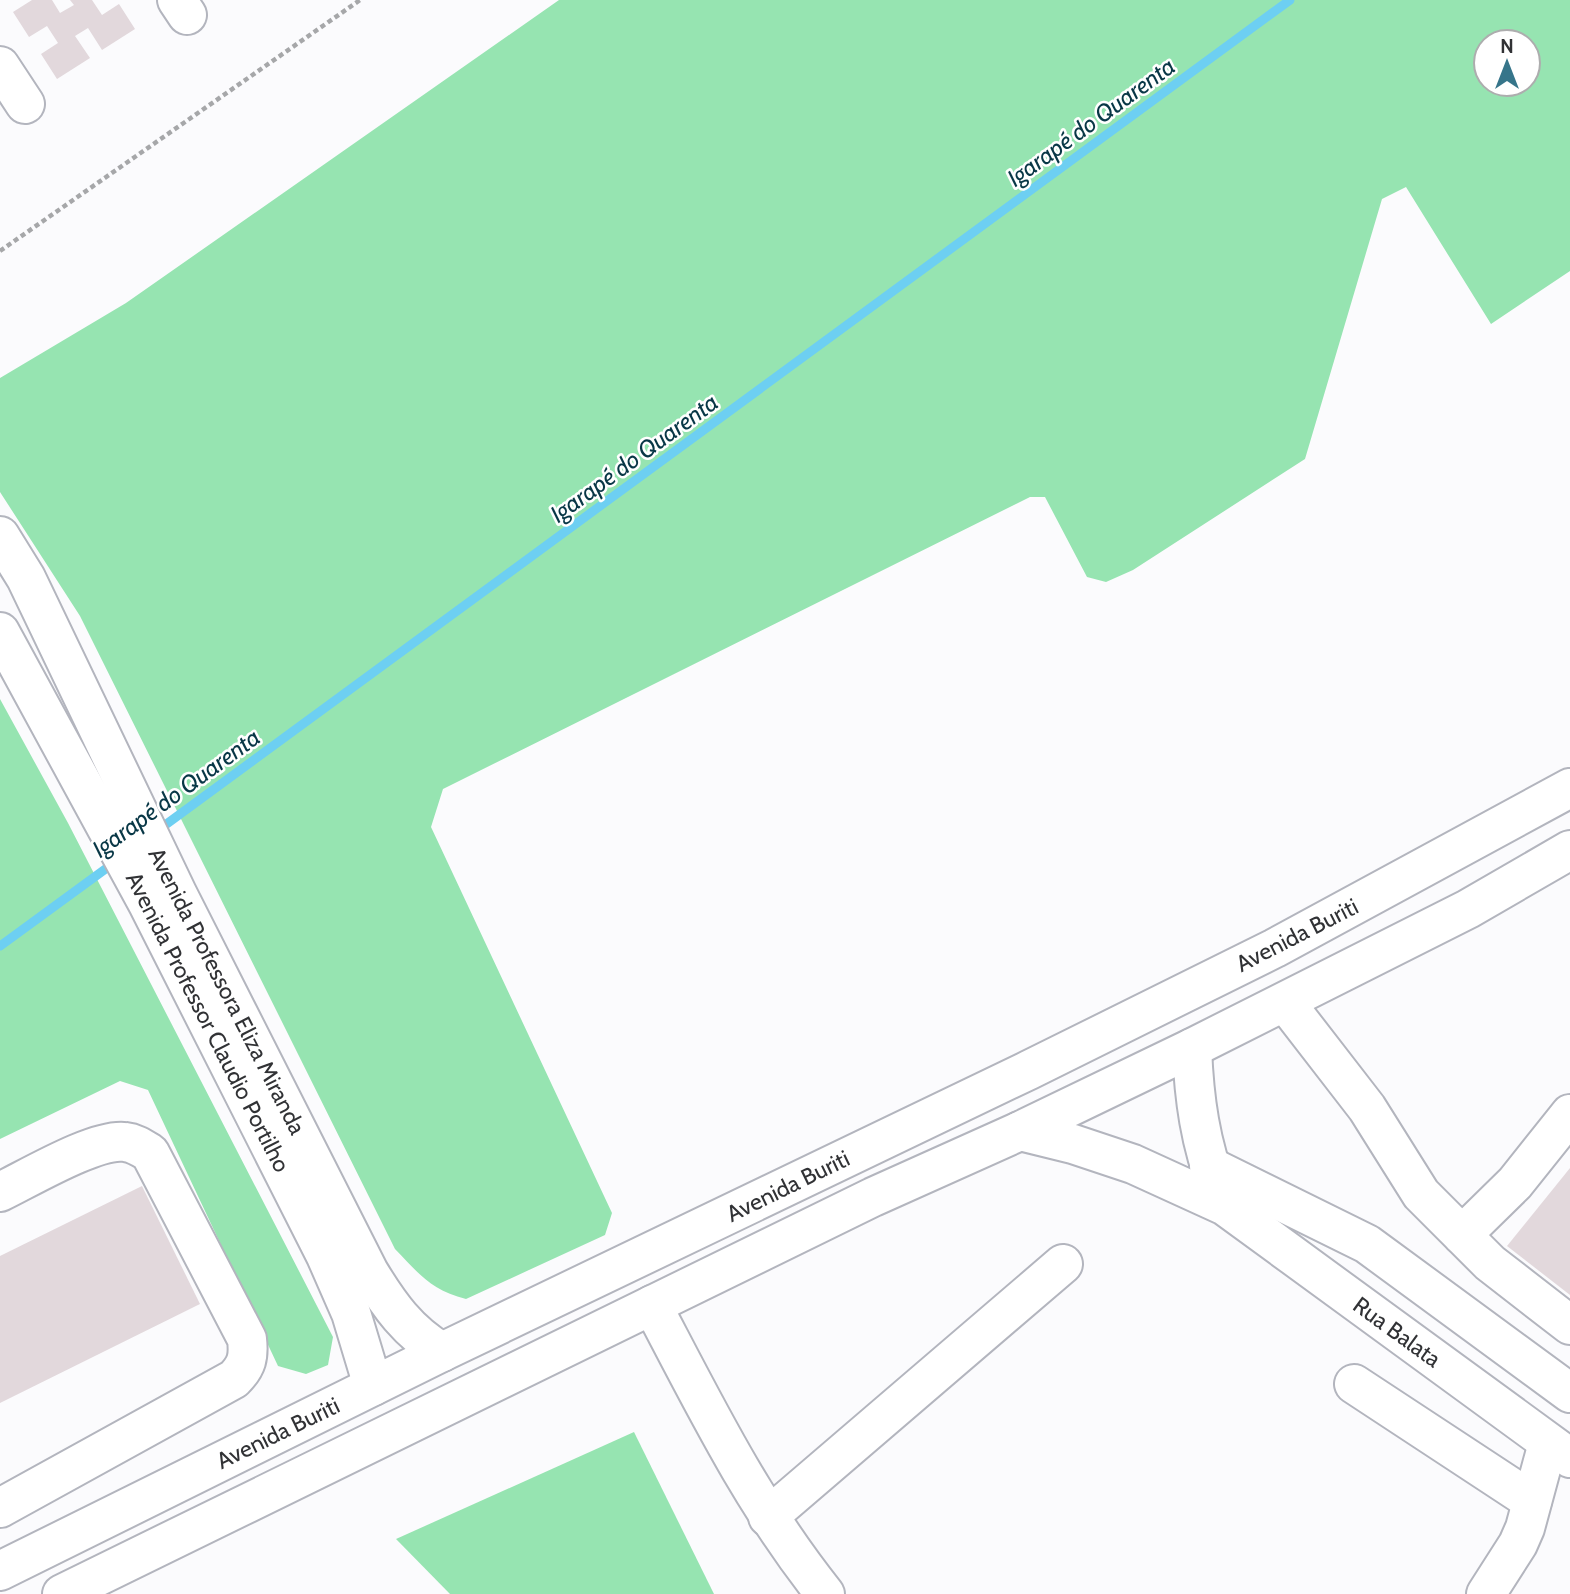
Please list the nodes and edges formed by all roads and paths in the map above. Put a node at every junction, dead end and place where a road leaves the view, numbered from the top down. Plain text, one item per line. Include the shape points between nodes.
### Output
1 (360, 0) edge
2 (0, 66) edge
3 (25, 104) dead end
4 (0, 251) edge
5 (0, 536) edge
6 (0, 632) edge
7 (1570, 788) edge
8 (120, 814) junction
9 (1570, 850) edge
10 (163, 899) junction
11 (1285, 1002) junction
12 (1192, 1048) junction
13 (1570, 1114) edge
14 (1020, 1131) junction
15 (1209, 1166) junction
16 (0, 1192) edge
17 (1225, 1206) junction
18 (1462, 1235) junction
19 (1063, 1264) dead end
20 (652, 1305) junction
21 (1570, 1325) edge
22 (442, 1352) junction
23 (1354, 1384) dead end
24 (373, 1386) junction
25 (1570, 1393) edge
26 (1559, 1450) edge
27 (1532, 1501) junction
28 (0, 1508) edge
29 (768, 1517) junction
30 (0, 1571) edge
31 (75, 1591) edge
32 (825, 1594) edge
33 (1486, 1594) edge

1 - 4 path
2 - 3 main road
5 - 8 main road, Avenida Professora Eliza Miranda via 26,578
6 - 8 main road
7 - 22 main road, Avenida Buriti via 1275,948
8 - 10 main road, Avenida Professora Eliza Miranda
9 - 11 main road, Avenida Buriti via 1468,909
10 - 22 main road, Avenida Professora Eliza Miranda via 386,1301 404,1324
10 - 24 main road, Avenida Professor Claudio Portilho via 351,1313
11 - 12 main road, Avenida Buriti
11 - 18 main road via 1367,1108 1421,1194
12 - 14 main road, Avenida Buriti
12 - 15 main road via 1199,1129
13 - 18 main road via 1516,1182
14 - 17 main road, Rua Balata via 1133,1164
14 - 20 main road, Avenida Buriti
15 - 17 main road
15 - 25 main road via 1367,1244
16 - 28 main road via 90,1149 123,1141 136,1144 150,1153 247,1339 249,1351 248,1362 234,1379
17 - 26 main road, Rua Balata
18 - 21 main road via 1490,1263
19 - 29 main road
20 - 29 main road via 733,1461
20 - 31 main road, Avenida Buriti
22 - 24 main road, Avenida Buriti
23 - 27 main road
24 - 30 main road, Avenida Buriti
26 - 27 main road
27 - 33 main road via 1518,1544
29 - 32 main road

